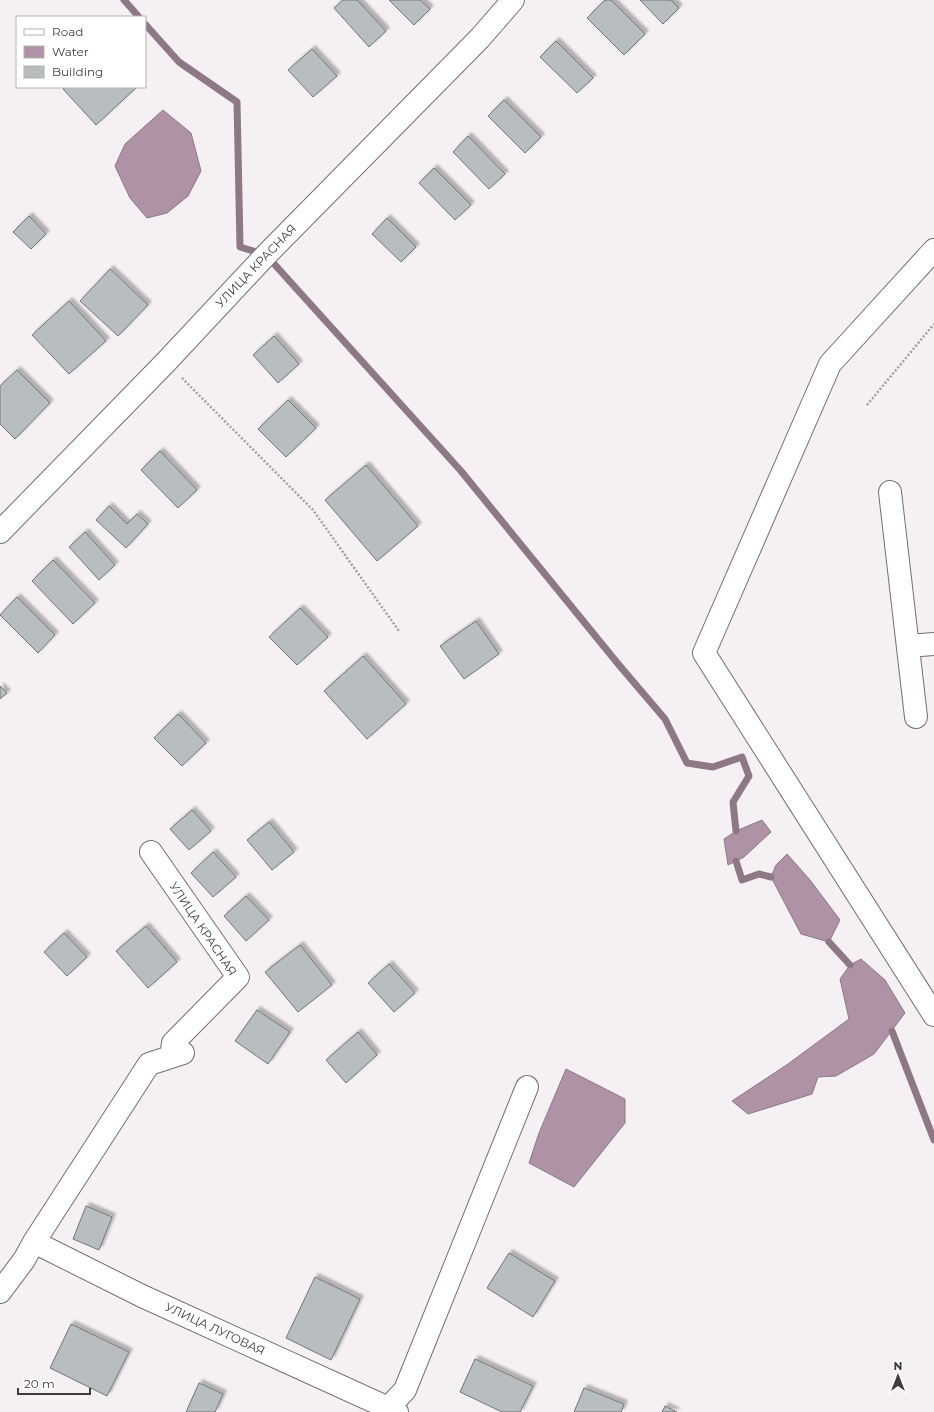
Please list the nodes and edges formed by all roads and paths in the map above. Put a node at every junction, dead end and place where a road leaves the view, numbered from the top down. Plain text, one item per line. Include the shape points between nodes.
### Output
1 (512, 0) edge
2 (934, 250) edge
3 (934, 324) edge
4 (166, 362) junction
5 (867, 405) dead end
6 (890, 492) dead end
7 (0, 532) edge
8 (399, 630) dead end
9 (934, 644) edge
10 (908, 646) junction
11 (916, 717) dead end
12 (151, 852) dead end
13 (934, 1015) edge
14 (527, 1087) dead end
15 (34, 1242) junction
16 (0, 1292) edge
17 (391, 1411) edge

1 - 4 street, УЛИЦА КРАСНАЯ via 480,38 266,255
2 - 13 street via 830,364 704,653
3 - 5 path
4 - 7 street, УЛИЦА КРАСНАЯ
4 - 8 path via 313,510
6 - 10 street
9 - 10 street
10 - 11 street
12 - 15 street, УЛИЦА КРАСНАЯ via 238,977 173,1044 177,1055 149,1064
14 - 17 street via 406,1390
15 - 16 street
15 - 17 street, УЛИЦА ЛУГОВАЯ via 142,1296

